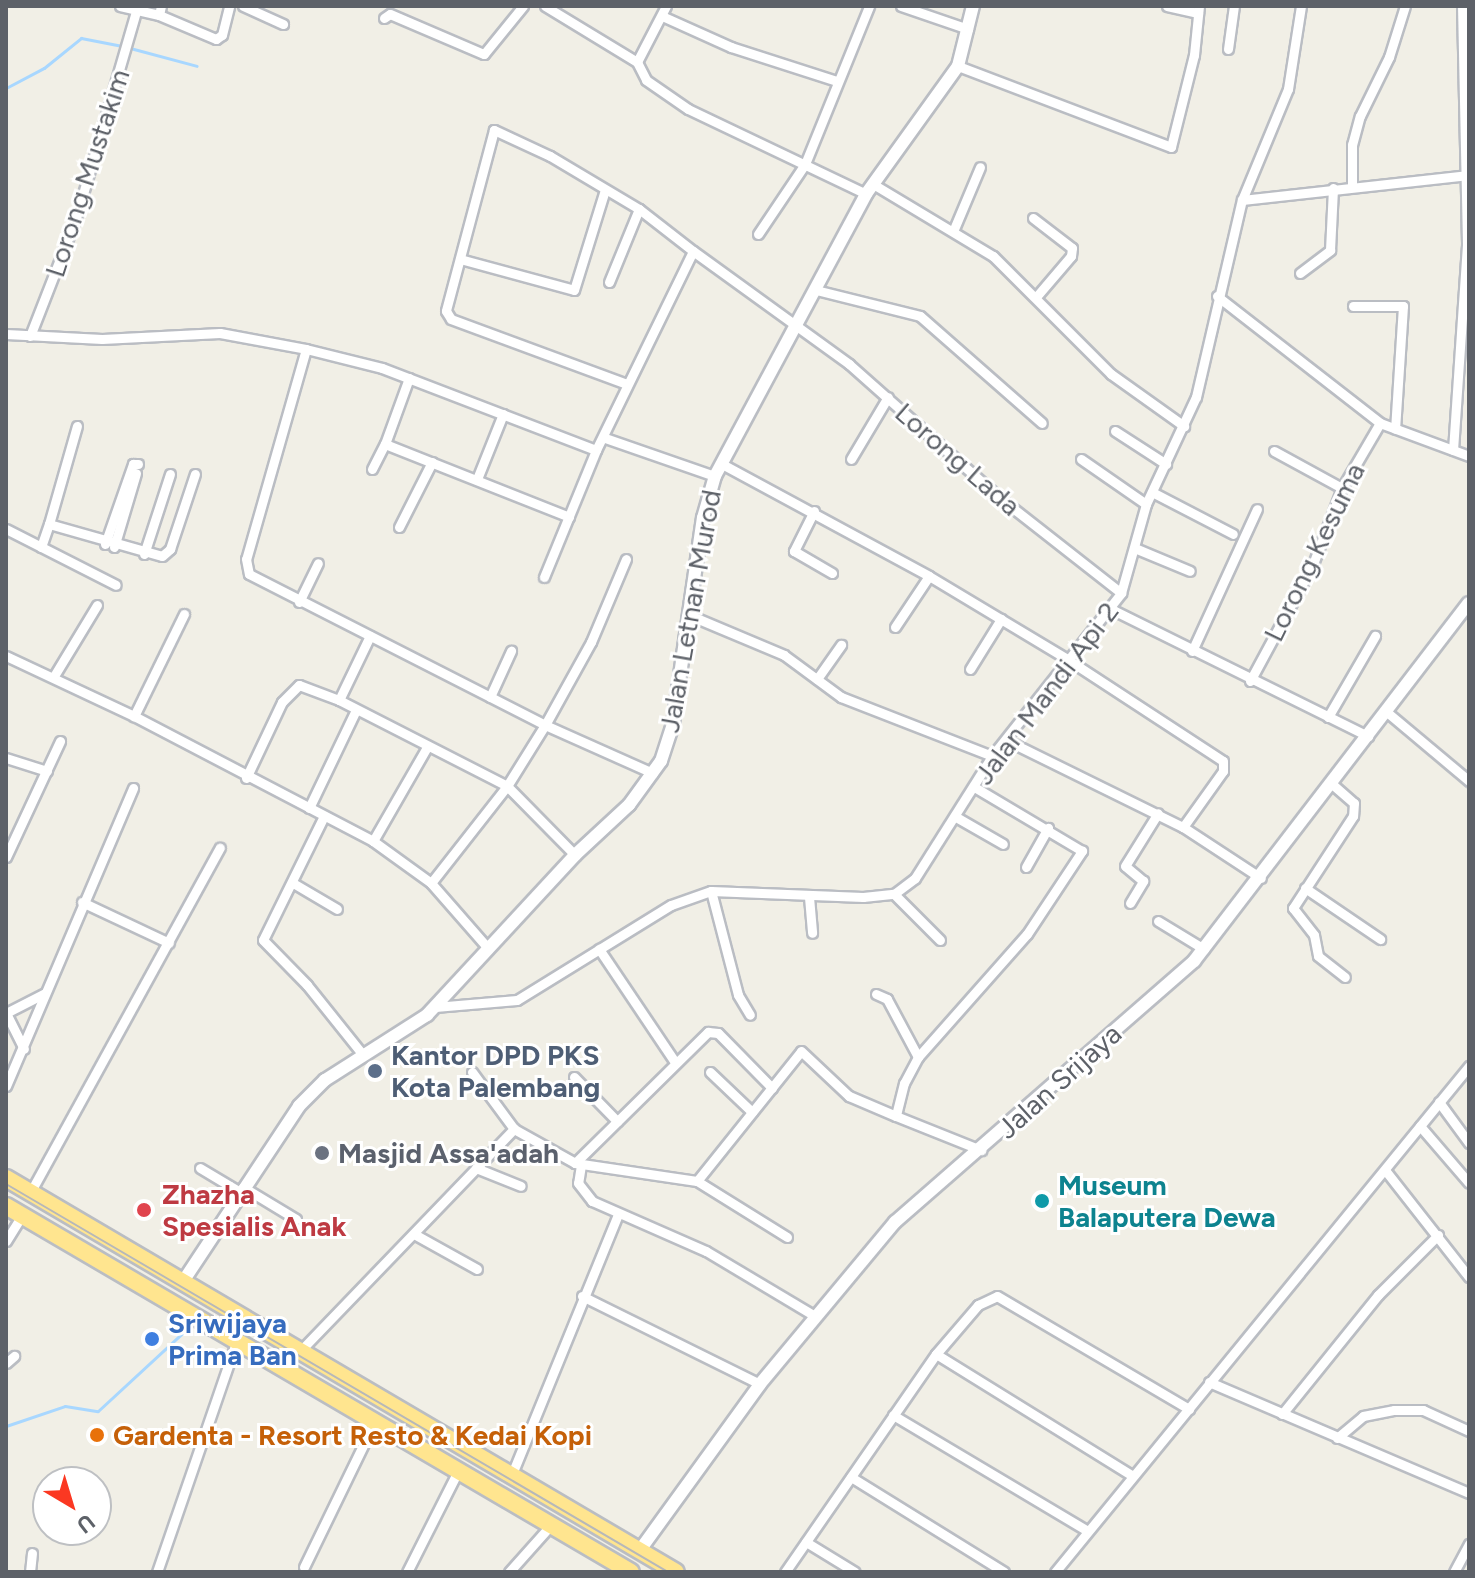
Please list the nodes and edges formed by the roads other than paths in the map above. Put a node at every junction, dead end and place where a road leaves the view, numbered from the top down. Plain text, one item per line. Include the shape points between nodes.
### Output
1 (120, 6) edge
2 (229, 6) edge
3 (243, 6) edge
4 (523, 6) edge
5 (545, 6) edge
6 (869, 6) edge
7 (901, 6) edge
8 (973, 6) edge
9 (1167, 6) edge
10 (1234, 6) edge
11 (1301, 6) edge
12 (1405, 6) edge
13 (1462, 6) edge
14 (137, 8) junction
15 (1198, 9) edge
16 (160, 10) edge
17 (664, 11) edge
18 (387, 16) dead end
19 (283, 24) dead end
20 (968, 29) junction
21 (1228, 49) dead end
22 (637, 62) junction
23 (958, 66) junction
24 (837, 81) junction
25 (805, 164) junction
26 (980, 167) dead end
27 (1467, 175) edge
28 (1352, 186) junction
29 (1333, 188) junction
30 (870, 189) junction
31 (605, 190) junction
32 (1242, 200) junction
33 (639, 209) junction
34 (1033, 218) dead end
35 (954, 229) junction
36 (758, 234) dead end
37 (693, 251) junction
38 (460, 259) junction
39 (1300, 273) dead end
40 (609, 282) dead end
41 (816, 290) junction
42 (1217, 296) junction
43 (1036, 297) junction
44 (1353, 306) dead end
45 (796, 325) junction
46 (6, 334) edge
47 (30, 336) junction
48 (309, 350) junction
49 (409, 378) junction
50 (627, 384) junction
51 (888, 397) junction
52 (503, 414) junction
53 (1042, 423) dead end
54 (1380, 423) junction
55 (77, 426) dead end
56 (1184, 426) junction
57 (1395, 429) junction
58 (1115, 431) dead end
59 (605, 438) junction
60 (385, 444) junction
61 (596, 450) junction
62 (1453, 450) junction
63 (1274, 451) dead end
64 (1469, 456) edge
65 (851, 459) dead end
66 (1081, 459) dead end
67 (432, 462) junction
68 (722, 464) junction
69 (1166, 464) junction
70 (372, 469) dead end
71 (170, 474) dead end
72 (195, 474) dead end
73 (715, 476) junction
74 (477, 479) junction
75 (1342, 488) junction
76 (1152, 492) junction
77 (1146, 504) junction
78 (1257, 509) dead end
79 (814, 511) junction
80 (569, 517) junction
81 (49, 524) junction
82 (399, 527) dead end
83 (6, 529) edge
84 (1233, 534) dead end
85 (110, 545) junction
86 (41, 547) junction
87 (1137, 549) junction
88 (144, 554) junction
89 (626, 559) dead end
90 (318, 563) dead end
91 (1190, 571) dead end
92 (832, 573) dead end
93 (929, 576) junction
94 (544, 577) dead end
95 (116, 585) dead end
96 (1121, 593) junction
97 (299, 602) junction
98 (1469, 603) edge
99 (97, 605) dead end
100 (1111, 609) junction
101 (184, 614) dead end
102 (689, 615) junction
103 (1001, 619) junction
104 (895, 627) dead end
105 (370, 636) junction
106 (1375, 636) dead end
107 (841, 645) dead end
108 (511, 651) dead end
109 (1192, 651) junction
110 (6, 656) edge
111 (1067, 659) junction
112 (970, 669) dead end
113 (54, 676) junction
114 (817, 679) junction
115 (1250, 681) junction
116 (490, 697) junction
117 (339, 700) junction
118 (356, 710) junction
119 (1388, 713) junction
120 (134, 716) junction
121 (1328, 717) junction
122 (545, 725) junction
123 (1368, 736) junction
124 (1006, 740) junction
125 (60, 741) dead end
126 (427, 747) junction
127 (992, 756) junction
128 (6, 758) edge
129 (47, 771) junction
130 (653, 773) junction
131 (246, 778) junction
132 (1469, 781) edge
133 (1332, 784) junction
134 (507, 786) junction
135 (974, 787) junction
136 (133, 788) dead end
137 (309, 808) junction
138 (1158, 813) junction
139 (324, 816) junction
140 (956, 817) junction
141 (1183, 827) junction
142 (1048, 828) junction
143 (373, 841) junction
144 (1003, 844) dead end
145 (220, 848) dead end
146 (575, 855) junction
147 (6, 857) edge
148 (1026, 867) dead end
149 (1261, 878) junction
150 (293, 883) junction
151 (431, 883) junction
152 (1305, 888) junction
153 (711, 891) junction
154 (894, 894) junction
155 (809, 897) junction
156 (82, 902) junction
157 (1130, 903) dead end
158 (337, 909) dead end
159 (1158, 921) dead end
160 (812, 933) dead end
161 (1380, 939) dead end
162 (940, 940) dead end
163 (169, 943) junction
164 (487, 947) junction
165 (599, 949) junction
166 (1204, 949) junction
167 (1345, 977) dead end
168 (45, 993) junction
169 (876, 994) dead end
170 (435, 1007) junction
171 (6, 1013) edge
172 (750, 1015) dead end
173 (24, 1049) junction
174 (363, 1055) junction
175 (918, 1057) junction
176 (675, 1062) junction
177 (1469, 1066) edge
178 (472, 1072) dead end
179 (710, 1072) dead end
180 (574, 1077) dead end
181 (6, 1086) edge
182 (772, 1088) junction
183 (1439, 1102) junction
184 (752, 1112) junction
185 (896, 1116) junction
186 (617, 1121) junction
187 (1420, 1126) junction
188 (514, 1129) junction
189 (1469, 1143) edge
190 (981, 1151) junction
191 (578, 1164) junction
192 (200, 1168) dead end
193 (476, 1168) junction
194 (1385, 1170) junction
195 (6, 1178) edge
196 (697, 1181) junction
197 (1469, 1183) edge
198 (521, 1186) dead end
199 (242, 1190) junction
200 (30, 1193) junction
201 (6, 1206) edge
202 (618, 1214) junction
203 (22, 1215) junction
204 (296, 1219) dead end
205 (414, 1234) junction
206 (1438, 1235) junction
207 (787, 1237) dead end
208 (6, 1241) edge
209 (477, 1269) dead end
210 (1469, 1277) edge
211 (182, 1283) junction
212 (582, 1296) junction
213 (815, 1316) junction
214 (237, 1340) junction
215 (302, 1349) junction
216 (936, 1354) junction
217 (14, 1356) dead end
218 (6, 1363) edge
219 (1209, 1382) junction
220 (760, 1384) junction
221 (1189, 1409) junction
222 (1282, 1414) junction
223 (893, 1415) junction
224 (375, 1421) junction
225 (1469, 1431) edge
226 (1337, 1438) junction
227 (458, 1471) junction
228 (512, 1474) junction
229 (1131, 1475) junction
230 (851, 1477) junction
231 (1469, 1493) edge
232 (550, 1526) junction
233 (1086, 1530) junction
234 (806, 1542) junction
235 (1469, 1544) edge
236 (640, 1550) junction
237 (32, 1553) dead end
238 (304, 1567) dead end
239 (30, 1572) edge
240 (157, 1572) edge
241 (407, 1572) edge
242 (509, 1572) edge
243 (631, 1572) edge
244 (676, 1572) edge
245 (785, 1572) edge
246 (855, 1572) edge
247 (1004, 1572) edge
248 (1055, 1572) edge
249 (1454, 1572) edge

1 - 14 street
2 - 16 street via 222,35 216,39
3 - 19 street
4 - 18 street via 484,54
5 - 22 street
6 - 24 street
7 - 20 street
8 - 20 street, Jalan Letnan Murod
9 - 15 street
10 - 21 street
11 - 32 street, Jalan Mandi Api 2 via 1288,89
12 - 28 street via 1389,57 1360,116 1352,145
13 - 27 street
14 - 16 street
14 - 47 street, Lorong Mustakim via 76,218
15 - 23 street via 1194,55 1171,147
17 - 22 street
17 - 24 street via 731,47
20 - 23 street, Jalan Letnan Murod
22 - 25 street via 638,71 662,94
23 - 30 street, Jalan Letnan Murod
24 - 25 street
25 - 30 street
25 - 36 street
26 - 35 street
27 - 28 street
27 - 62 street
28 - 29 street
29 - 32 street
29 - 39 street via 1330,250
30 - 35 street
30 - 41 street, Jalan Letnan Murod
31 - 33 street, Lorong Lada
31 - 38 street via 574,290
31 - 38 street, Lorong Lada via 494,130
32 - 42 street, Jalan Mandi Api 2
33 - 37 street, Lorong Lada
33 - 40 street
34 - 43 street via 1072,248
35 - 43 street
37 - 45 street, Lorong Lada
37 - 50 street
38 - 50 street via 447,304 451,319
41 - 45 street, Jalan Letnan Murod
41 - 53 street via 920,316
42 - 54 street
42 - 56 street, Jalan Mandi Api 2 via 1196,397
43 - 56 street via 1111,374
44 - 57 street via 1403,306
45 - 51 street, Lorong Lada
45 - 68 street, Jalan Letnan Murod
46 - 47 street
47 - 48 street via 102,339 220,333
48 - 49 street
48 - 97 street via 245,565 254,578
49 - 52 street
49 - 60 street
50 - 59 street
51 - 65 street
51 - 96 street, Lorong Lada via 1000,498
52 - 61 street
52 - 74 street
54 - 57 street
54 - 75 street, Lorong Kesuma
55 - 81 street
56 - 69 street, Jalan Mandi Api 2
57 - 62 street
58 - 69 street
59 - 61 street
59 - 73 street
60 - 67 street
60 - 70 street
61 - 80 street
62 - 64 street
63 - 75 street
66 - 77 street
67 - 74 street
67 - 82 street
68 - 73 street, Jalan Letnan Murod
68 - 79 street
69 - 76 street, Jalan Mandi Api 2
71 - 88 street
72 - 88 street via 168,551 159,557
73 - 102 street, Jalan Letnan Murod
74 - 80 street
75 - 115 street, Lorong Kesuma via 1313,564
76 - 77 street, Jalan Mandi Api 2
76 - 84 street
77 - 87 street, Jalan Mandi Api 2
78 - 109 street
79 - 92 street via 794,551
79 - 93 street
80 - 94 street
81 - 85 street
81 - 86 street
83 - 86 street
85 - 85 street via 136,462
85 - 88 street
86 - 95 street
87 - 91 street
87 - 96 street, Jalan Mandi Api 2
89 - 122 street via 591,642
90 - 97 street
93 - 103 street
93 - 104 street
96 - 100 street, Jalan Mandi Api 2
97 - 105 street
98 - 119 street, Jalan Srijaya
99 - 113 street
100 - 109 street
100 - 111 street, Jalan Mandi Api 2
101 - 120 street
102 - 114 street via 784,655
102 - 130 street, Jalan Letnan Murod via 673,723
103 - 111 street
103 - 112 street
105 - 116 street
105 - 117 street
106 - 121 street
107 - 114 street
108 - 116 street
109 - 115 street
110 - 113 street
111 - 124 street, Jalan Mandi Api 2
111 - 141 street via 1223,761 1223,771
113 - 120 street
114 - 127 street via 841,697
115 - 121 street
116 - 122 street
117 - 118 street
117 - 131 street via 294,686
118 - 126 street
118 - 137 street
119 - 123 street, Jalan Srijaya
119 - 132 street
120 - 131 street
121 - 123 street
122 - 130 street
122 - 134 street
123 - 133 street, Jalan Srijaya
124 - 127 street, Jalan Mandi Api 2
124 - 138 street
125 - 129 street
126 - 134 street
126 - 143 street
127 - 135 street, Jalan Mandi Api 2
128 - 129 street
129 - 147 street
130 - 146 street, Jalan Letnan Murod via 629,805
131 - 137 street
133 - 149 street, Jalan Srijaya
133 - 152 street via 1355,809
134 - 146 street
134 - 151 street
135 - 140 street, Jalan Mandi Api 2
135 - 142 street
136 - 156 street
137 - 139 street
138 - 141 street
138 - 157 street via 1125,866 1143,881
139 - 143 street
139 - 150 street
140 - 144 street
140 - 154 street, Jalan Mandi Api 2 via 929,861
141 - 149 street
142 - 148 street
142 - 175 street via 1082,851 1027,934
143 - 151 street
145 - 163 street
146 - 164 street, Jalan Letnan Murod
149 - 166 street, Jalan Srijaya
150 - 158 street
150 - 174 street via 263,941 307,985
151 - 164 street
152 - 161 street
152 - 167 street via 1294,911 1313,931 1318,956
153 - 155 street
153 - 165 street via 671,905
153 - 172 street via 738,995
154 - 155 street
154 - 162 street
155 - 160 street
156 - 163 street
156 - 168 street
159 - 166 street
163 - 200 street
164 - 170 street, Jalan Letnan Murod
165 - 170 street via 517,1000
165 - 176 street
166 - 190 street, Jalan Srijaya
168 - 171 street
168 - 173 street
169 - 175 street via 887,999
170 - 174 street, Jalan Letnan Murod
171 - 173 street
173 - 181 street
174 - 199 street, Jalan Letnan Murod via 325,1080 299,1106
175 - 185 street via 904,1083
176 - 182 street via 700,1037 715,1031
176 - 186 street
177 - 183 street
178 - 188 street
179 - 184 street
180 - 186 street
182 - 184 street
182 - 185 street via 801,1051 849,1096
183 - 187 street
183 - 189 street
184 - 196 street
185 - 190 street
186 - 191 street
187 - 194 street
187 - 197 street
188 - 191 street
188 - 193 street
190 - 213 street, Jalan Srijaya via 895,1222
191 - 196 street
191 - 202 street via 584,1194
192 - 199 street
193 - 198 street
193 - 205 street
194 - 206 street
194 - 219 street
195 - 200 highway
196 - 207 street
199 - 204 street
199 - 211 street, Jalan Letnan Murod
200 - 211 highway
201 - 203 highway
202 - 212 street
202 - 213 street via 706,1251
203 - 208 street
203 - 214 highway
205 - 209 street
205 - 215 street
206 - 210 street
206 - 222 street via 1378,1295
211 - 215 highway
212 - 220 street
212 - 228 street
213 - 220 street, Jalan Srijaya
214 - 224 highway
214 - 240 street
215 - 228 highway
216 - 221 street via 978,1305 997,1296
216 - 223 street
216 - 229 street
217 - 218 street
219 - 221 street
219 - 222 street
220 - 236 street, Jalan Srijaya
221 - 229 street
222 - 226 street
223 - 230 street
223 - 233 street
224 - 227 highway
224 - 238 street
225 - 226 street via 1423,1410 1394,1410 1363,1416
226 - 231 street
227 - 232 highway
227 - 241 street
228 - 236 highway
229 - 233 street
230 - 234 street
230 - 247 street
232 - 242 street
232 - 243 highway
233 - 248 street
234 - 245 street
234 - 246 street
235 - 249 street
236 - 244 highway
237 - 239 street

